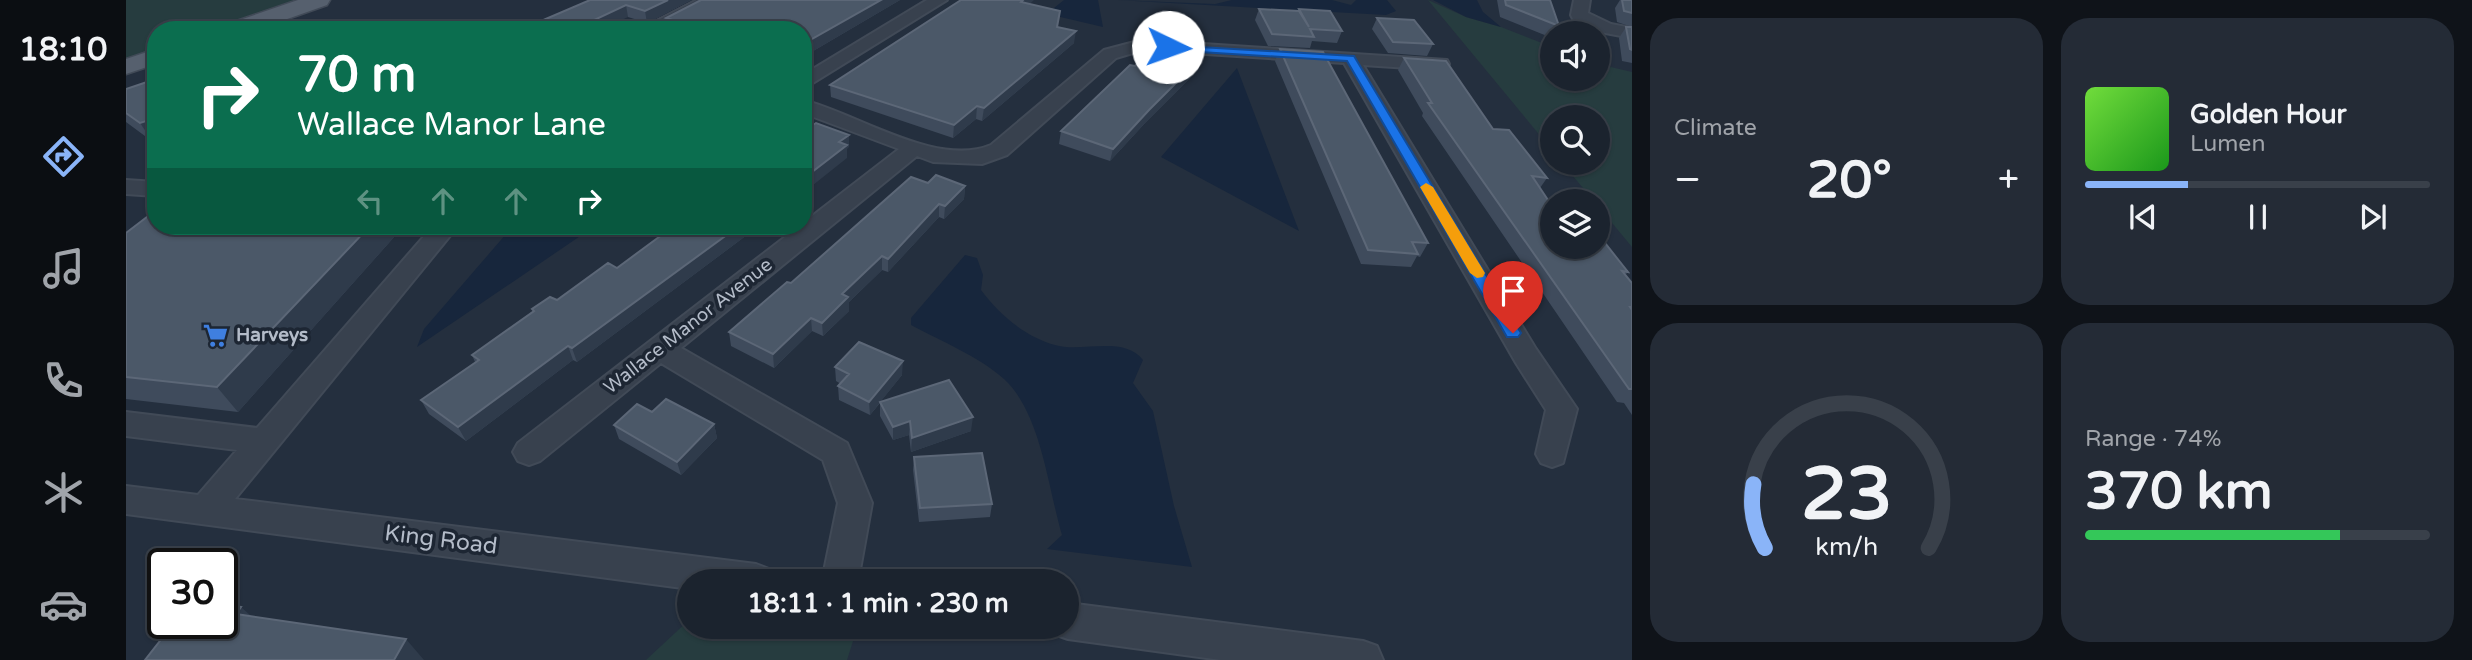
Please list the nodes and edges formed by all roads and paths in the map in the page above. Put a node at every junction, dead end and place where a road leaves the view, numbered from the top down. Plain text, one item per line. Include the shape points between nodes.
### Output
1 (319, 0) edge
2 (710, 0) edge
3 (939, 0) edge
4 (1581, 8) edge
5 (259, 21) edge
6 (667, 21) edge
7 (1632, 33) edge
8 (1350, 58) junction
9 (147, 59) edge
10 (1440, 64) edge
11 (126, 67) edge
12 (812, 78) edge
13 (812, 109) edge
14 (914, 148) junction
15 (126, 187) edge
16 (147, 188) edge
17 (812, 229) edge
18 (438, 235) edge
19 (804, 235) edge
20 (660, 349) junction
21 (126, 424) edge
22 (264, 441) junction
23 (528, 452) dead end
24 (1552, 454) dead end
25 (126, 500) edge
26 (206, 510) junction
27 (842, 569) edge
28 (677, 571) edge
29 (1079, 623) edge
30 (1212, 650) edge
31 (1363, 660) edge

1 - 5 main road
2 - 6 street
3 - 12 street
4 - 7 street via 1606,27
8 - 10 street
8 - 14 street via 1126,47 1110,54 999,150 967,159
8 - 24 street via 1562,409
9 - 11 main road
13 - 14 street
14 - 17 street, Wallace Manor Avenue
15 - 16 street
18 - 22 street
19 - 20 street, Wallace Manor Avenue
20 - 23 street, Wallace Manor Avenue
20 - 27 street via 836,452 855,503
21 - 22 street
22 - 26 street
25 - 26 street, King Road
26 - 28 street, King Road
29 - 30 street
30 - 31 street

